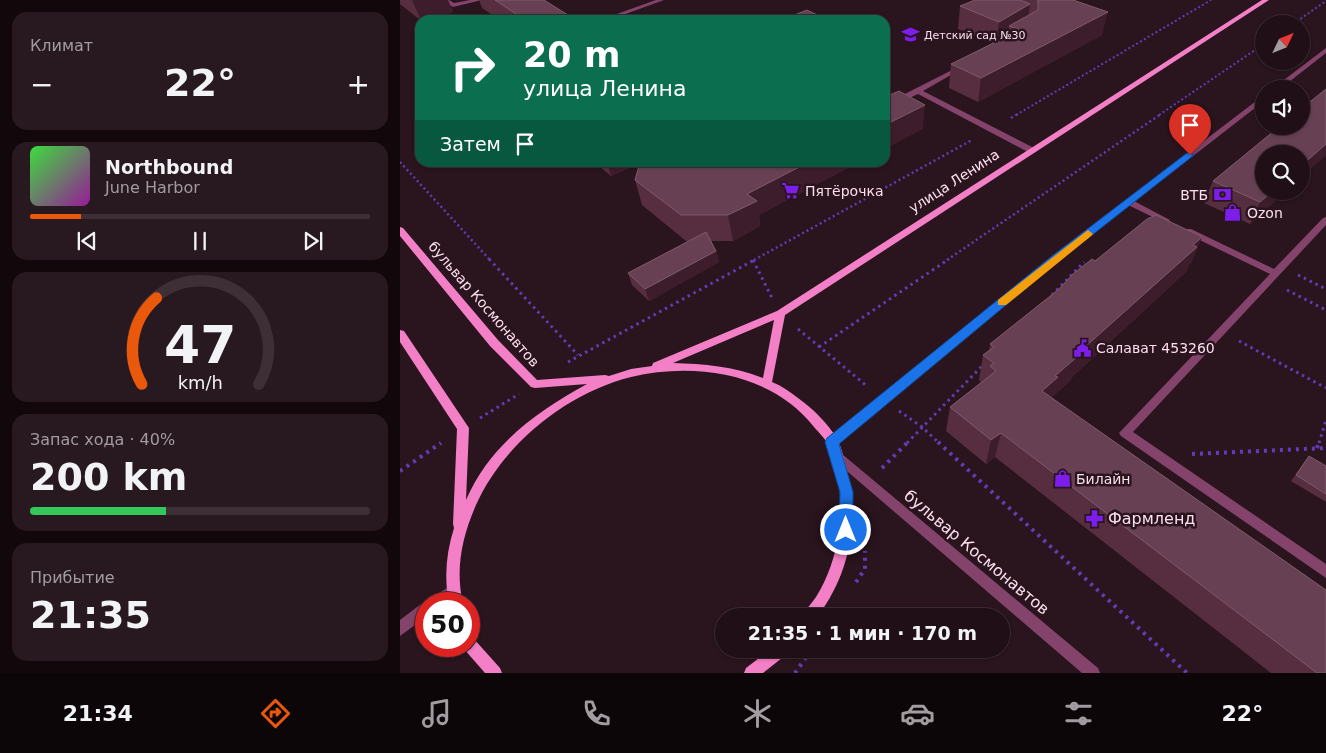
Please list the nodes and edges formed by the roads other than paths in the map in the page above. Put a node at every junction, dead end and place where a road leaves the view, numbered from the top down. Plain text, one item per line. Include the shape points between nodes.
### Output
1 (445, 0) edge
2 (479, 0) edge
3 (662, 0) edge
4 (1266, 0) edge
5 (618, 15) edge
6 (1326, 50) edge
7 (970, 63) edge
8 (1287, 80) edge
9 (918, 91) junction
10 (1255, 104) edge
11 (1310, 104) edge
12 (890, 105) edge
13 (1326, 110) edge
14 (1031, 150) junction
15 (1129, 202) junction
16 (1326, 220) edge
17 (400, 230) edge
18 (1275, 273) junction
19 (780, 313) junction
20 (400, 334) edge
21 (650, 369) junction
22 (611, 379) junction
23 (767, 383) junction
24 (832, 442) junction
25 (838, 457) junction
26 (459, 530) junction
27 (1326, 572) edge
28 (454, 592) edge
29 (814, 608) edge
30 (415, 618) edge
31 (400, 629) edge
32 (480, 656) edge
33 (770, 658) edge
34 (495, 673) edge
35 (751, 673) edge
36 (1093, 673) edge

1 - 2 street via 453,6
3 - 5 street
4 - 14 main road, улица Ленина
6 - 8 street
7 - 9 street
9 - 12 street
9 - 14 street
10 - 15 street
11 - 13 street
14 - 19 main road, улица Ленина
15 - 18 street
15 - 24 street
16 - 18 street
17 - 22 main road, бульвар Космонавтов via 494,342 535,384
18 - 27 street via 1125,433
19 - 21 main road, улица Ленина
19 - 23 main road
20 - 26 main road via 463,428
21 - 22 main road, улица Ленина
21 - 23 main road, улица Ленина via 692,366 722,369
22 - 26 main road, улица Ленина via 563,402 518,435 482,478
23 - 24 main road, улица Ленина via 790,396 810,414
24 - 25 main road, улица Ленина
25 - 29 main road, улица Ленина via 846,492 846,530 835,571
25 - 36 street, бульвар Космонавтов
26 - 28 main road, улица Ленина via 453,560
30 - 31 street
32 - 34 main road
33 - 35 main road

